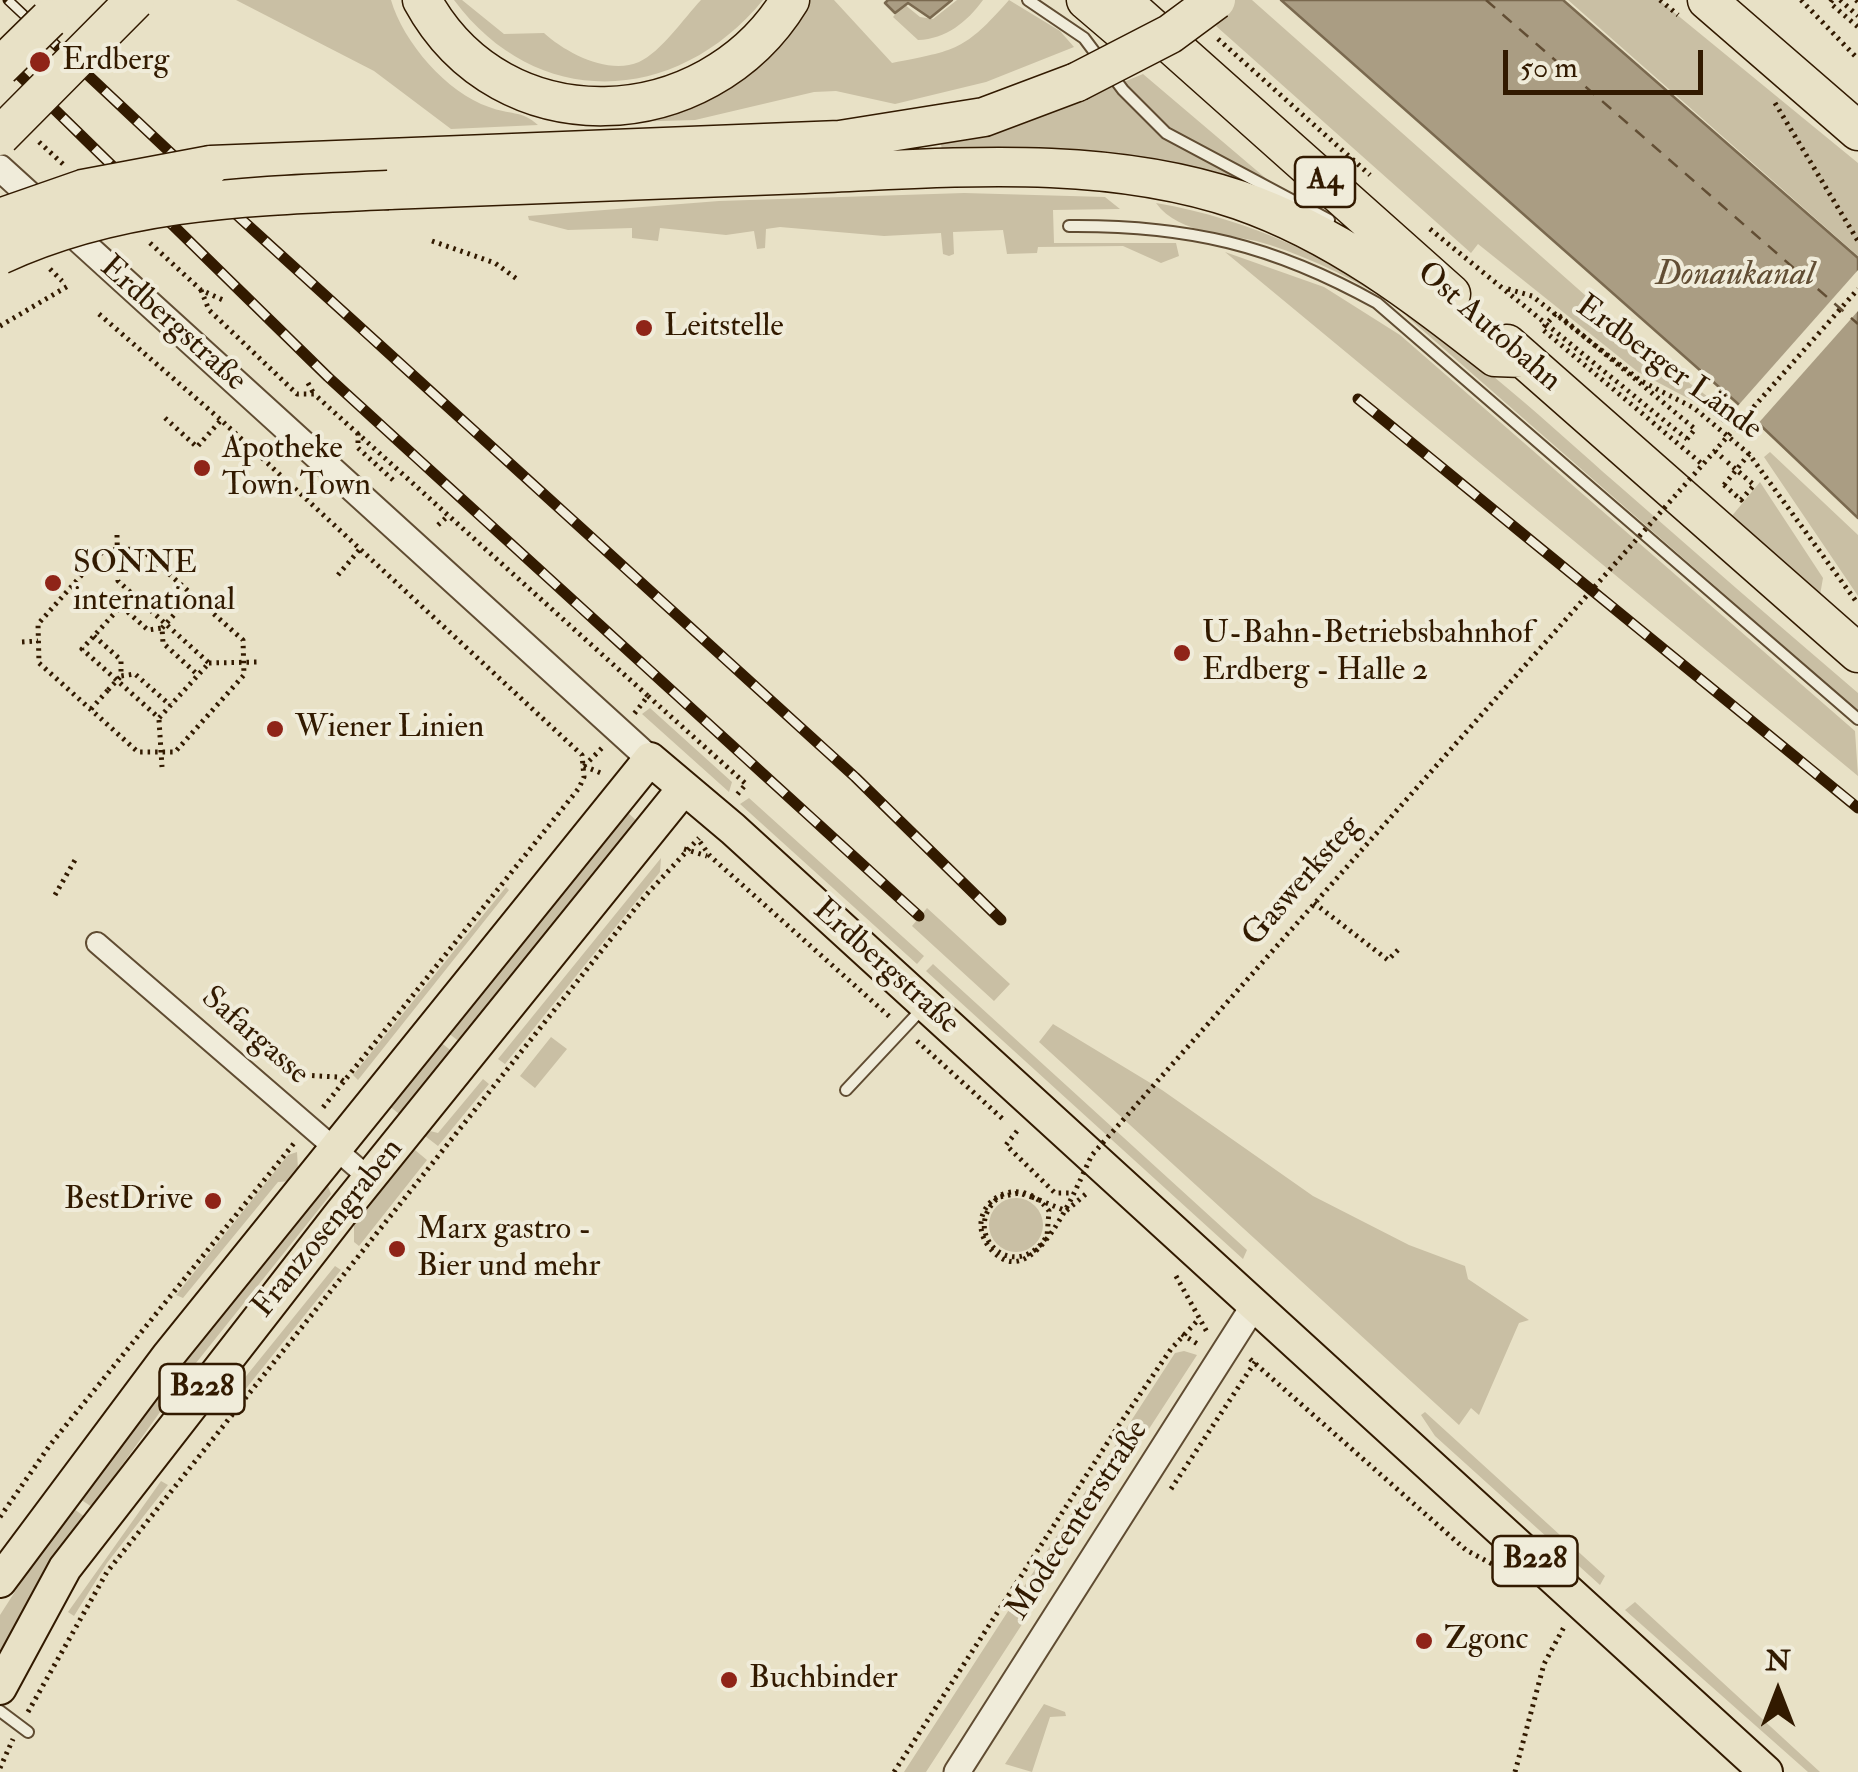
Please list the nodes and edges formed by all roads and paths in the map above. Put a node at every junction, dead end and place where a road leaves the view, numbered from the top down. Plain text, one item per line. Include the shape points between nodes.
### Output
1 (67, 0) edge
2 (135, 0) edge
3 (422, 0) edge
4 (790, 0) edge
5 (1028, 0) edge
6 (1086, 0) edge
7 (1121, 0) edge
8 (1216, 0) edge
9 (1802, 0) edge
10 (1836, 0) edge
11 (1713, 3) edge
12 (1858, 16) edge
13 (1858, 28) edge
14 (1217, 39) dead end
15 (1858, 59) edge
16 (0, 67) edge
17 (1783, 114) dead end
18 (1858, 130) edge
19 (0, 136) edge
20 (0, 168) edge
21 (1376, 180) dead end
22 (0, 218) edge
23 (1419, 219) dead end
24 (1069, 226) dead end
25 (1342, 229) dead end
26 (1357, 240) dead end
27 (432, 241) dead end
28 (1858, 241) edge
29 (5, 256) edge
30 (517, 279) dead end
31 (68, 286) dead end
32 (1505, 288) junction
33 (1858, 289) edge
34 (225, 301) dead end
35 (99, 314) dead end
36 (0, 326) edge
37 (1509, 350) junction
38 (308, 383) dead end
39 (314, 394) junction
40 (165, 418) dead end
41 (222, 420) junction
42 (358, 434) junction
43 (1715, 451) junction
44 (1749, 454) junction
45 (1702, 464) junction
46 (394, 480) dead end
47 (448, 516) junction
48 (438, 526) dead end
49 (118, 550) junction
50 (360, 550) junction
51 (338, 575) dead end
52 (132, 594) junction
53 (192, 595) junction
54 (1858, 604) edge
55 (121, 606) junction
56 (162, 628) junction
57 (94, 636) junction
58 (38, 641) junction
59 (22, 642) dead end
60 (1858, 653) edge
61 (258, 662) dead end
62 (209, 663) junction
63 (198, 675) junction
64 (121, 676) junction
65 (648, 696) junction
66 (171, 706) junction
67 (91, 709) junction
68 (159, 718) junction
69 (1858, 719) edge
70 (618, 731) junction
71 (650, 759) junction
72 (584, 766) junction
73 (162, 767) dead end
74 (684, 788) junction
75 (718, 817) junction
76 (670, 846) dead end
77 (684, 849) junction
78 (710, 856) dead end
79 (75, 860) dead end
80 (56, 895) dead end
81 (1314, 904) junction
82 (97, 943) dead end
83 (1398, 950) dead end
84 (926, 1005) junction
85 (264, 1044) dead end
86 (343, 1081) junction
87 (846, 1090) dead end
88 (309, 1125) junction
89 (1017, 1132) dead end
90 (336, 1149) junction
91 (369, 1178) junction
92 (1072, 1193) junction
93 (1099, 1205) dead end
94 (1164, 1264) dead end
95 (1255, 1304) junction
96 (1198, 1320) junction
97 (1207, 1333) dead end
98 (1182, 1334) junction
99 (1199, 1345) dead end
100 (1255, 1362) dead end
101 (0, 1517) edge
102 (1503, 1574) dead end
103 (0, 1581) edge
104 (1552, 1616) dead end
105 (1564, 1627) junction
106 (1573, 1636) dead end
107 (0, 1688) edge
108 (0, 1712) edge
109 (24, 1730) junction
110 (0, 1740) edge
111 (8, 1748) junction
112 (0, 1768) edge
113 (894, 1772) edge
114 (957, 1772) edge
115 (1515, 1772) edge
116 (1766, 1772) edge

1 - 16 highway, bridge
2 - 19 highway, bridge
3 - 4 highway via 457,45 506,80 560,102 616,107 670,99 719,75 758,42
5 - 25 lane via 1084,38 1166,133
6 - 37 highway
7 - 37 highway, Ost Autobahn / A4
8 - 22 highway, bridge via 1170,34 1077,82 984,117 884,136 211,165 83,189
9 - 15 path
10 - 12 path
10 - 13 path via 1830,2
11 - 18 highway
14 - 21 path
17 - 28 path
20 - 70 street, Erdbergstraße
23 - 32 path
24 - 69 lane via 1139,226 1217,239 1306,267 1377,303
26 - 37 lane
27 - 30 path via 495,263
29 - 37 highway, bridge via 80,225 184,202 1050,169 1153,177 1240,201 1338,243 1495,358
31 - 36 path
32 - 44 path, Erdberger Lände via 1532,296
32 - 45 path, bridge via 1687,439 1696,428 1556,312 1542,329
33 - 43 path, Gaswerksteg, bridge
34 - 39 path via 201,290 209,310 296,394
35 - 41 path
37 - 60 highway, Ost Autobahn / A4
38 - 39 path
39 - 42 path
40 - 41 path via 197,447
41 - 50 path
42 - 46 path via 358,448
42 - 47 path
43 - 44 path, bridge via 1754,484 1740,500 1724,486
43 - 45 path, Gaswerksteg, bridge
44 - 54 path, Erdberger Lände
45 - 81 path, Gaswerksteg, bridge
47 - 48 path
47 - 65 path
49 - 52 path via 118,535 118,582
49 - 53 path via 141,549
49 - 58 path via 104,550 38,624
50 - 51 path
50 - 72 path via 574,744
52 - 55 path
52 - 62 path
53 - 56 path, bridge
53 - 67 path via 243,640 244,675 175,752 138,752
55 - 56 path via 148,630
55 - 57 path
56 - 63 path via 168,647
57 - 64 path via 121,660
57 - 68 path via 82,649
58 - 59 path
58 - 67 path via 39,663
61 - 62 path
62 - 63 path
63 - 66 path
64 - 66 path via 135,674
64 - 67 path, bridge
65 - 70 path
65 - 75 path via 746,784
66 - 68 path
68 - 73 path
70 - 71 street, Erdbergstraße
70 - 72 path
71 - 74 main road, Erdbergstraße / B228
71 - 90 main road, Franzosengraben / B228
72 - 86 path via 579,788
74 - 75 main road, Erdbergstraße / B228
74 - 91 main road, Franzosengraben / B228
75 - 77 path
75 - 84 main road, Erdbergstraße / B228
76 - 77 path
77 - 78 path
77 - 109 path via 108,1572
79 - 80 path
81 - 83 path via 1388,960
81 - 92 path, Gaswerksteg, bridge via 1092,1155
82 - 88 street, Safargasse
84 - 87 lane
84 - 95 main road, Erdbergstraße / B228
85 - 86 path via 301,1076
86 - 88 path
88 - 90 street, Safargasse
88 - 101 path
89 - 92 path via 1006,1145 1055,1193
90 - 91 street, Safargasse
90 - 103 main road, Franzosengraben / B228 via 168,1356
91 - 107 main road, Franzosengraben / B228 via 65,1568
92 - 93 path, Gaswerksteg, bridge via 1041,1249 1024,1258 999,1255 983,1236 982,1220 988,1205 1005,1192 1032,1194 1049,1211 1047,1236 1024,1256 1006,1256 994,1250 986,1235 984,1220 1005,1194 1032,1197 1066,1211 1087,1193
94 - 96 path via 1188,1293
95 - 114 street, Modecenterstraße
95 - 116 main road, Erdbergstraße / B228
96 - 97 path
96 - 98 path
98 - 99 path
98 - 113 path
100 - 102 path via 1466,1550
104 - 105 path
105 - 106 path
105 - 115 path via 1544,1664
108 - 109 lane
109 - 111 path
110 - 111 path
111 - 112 path

